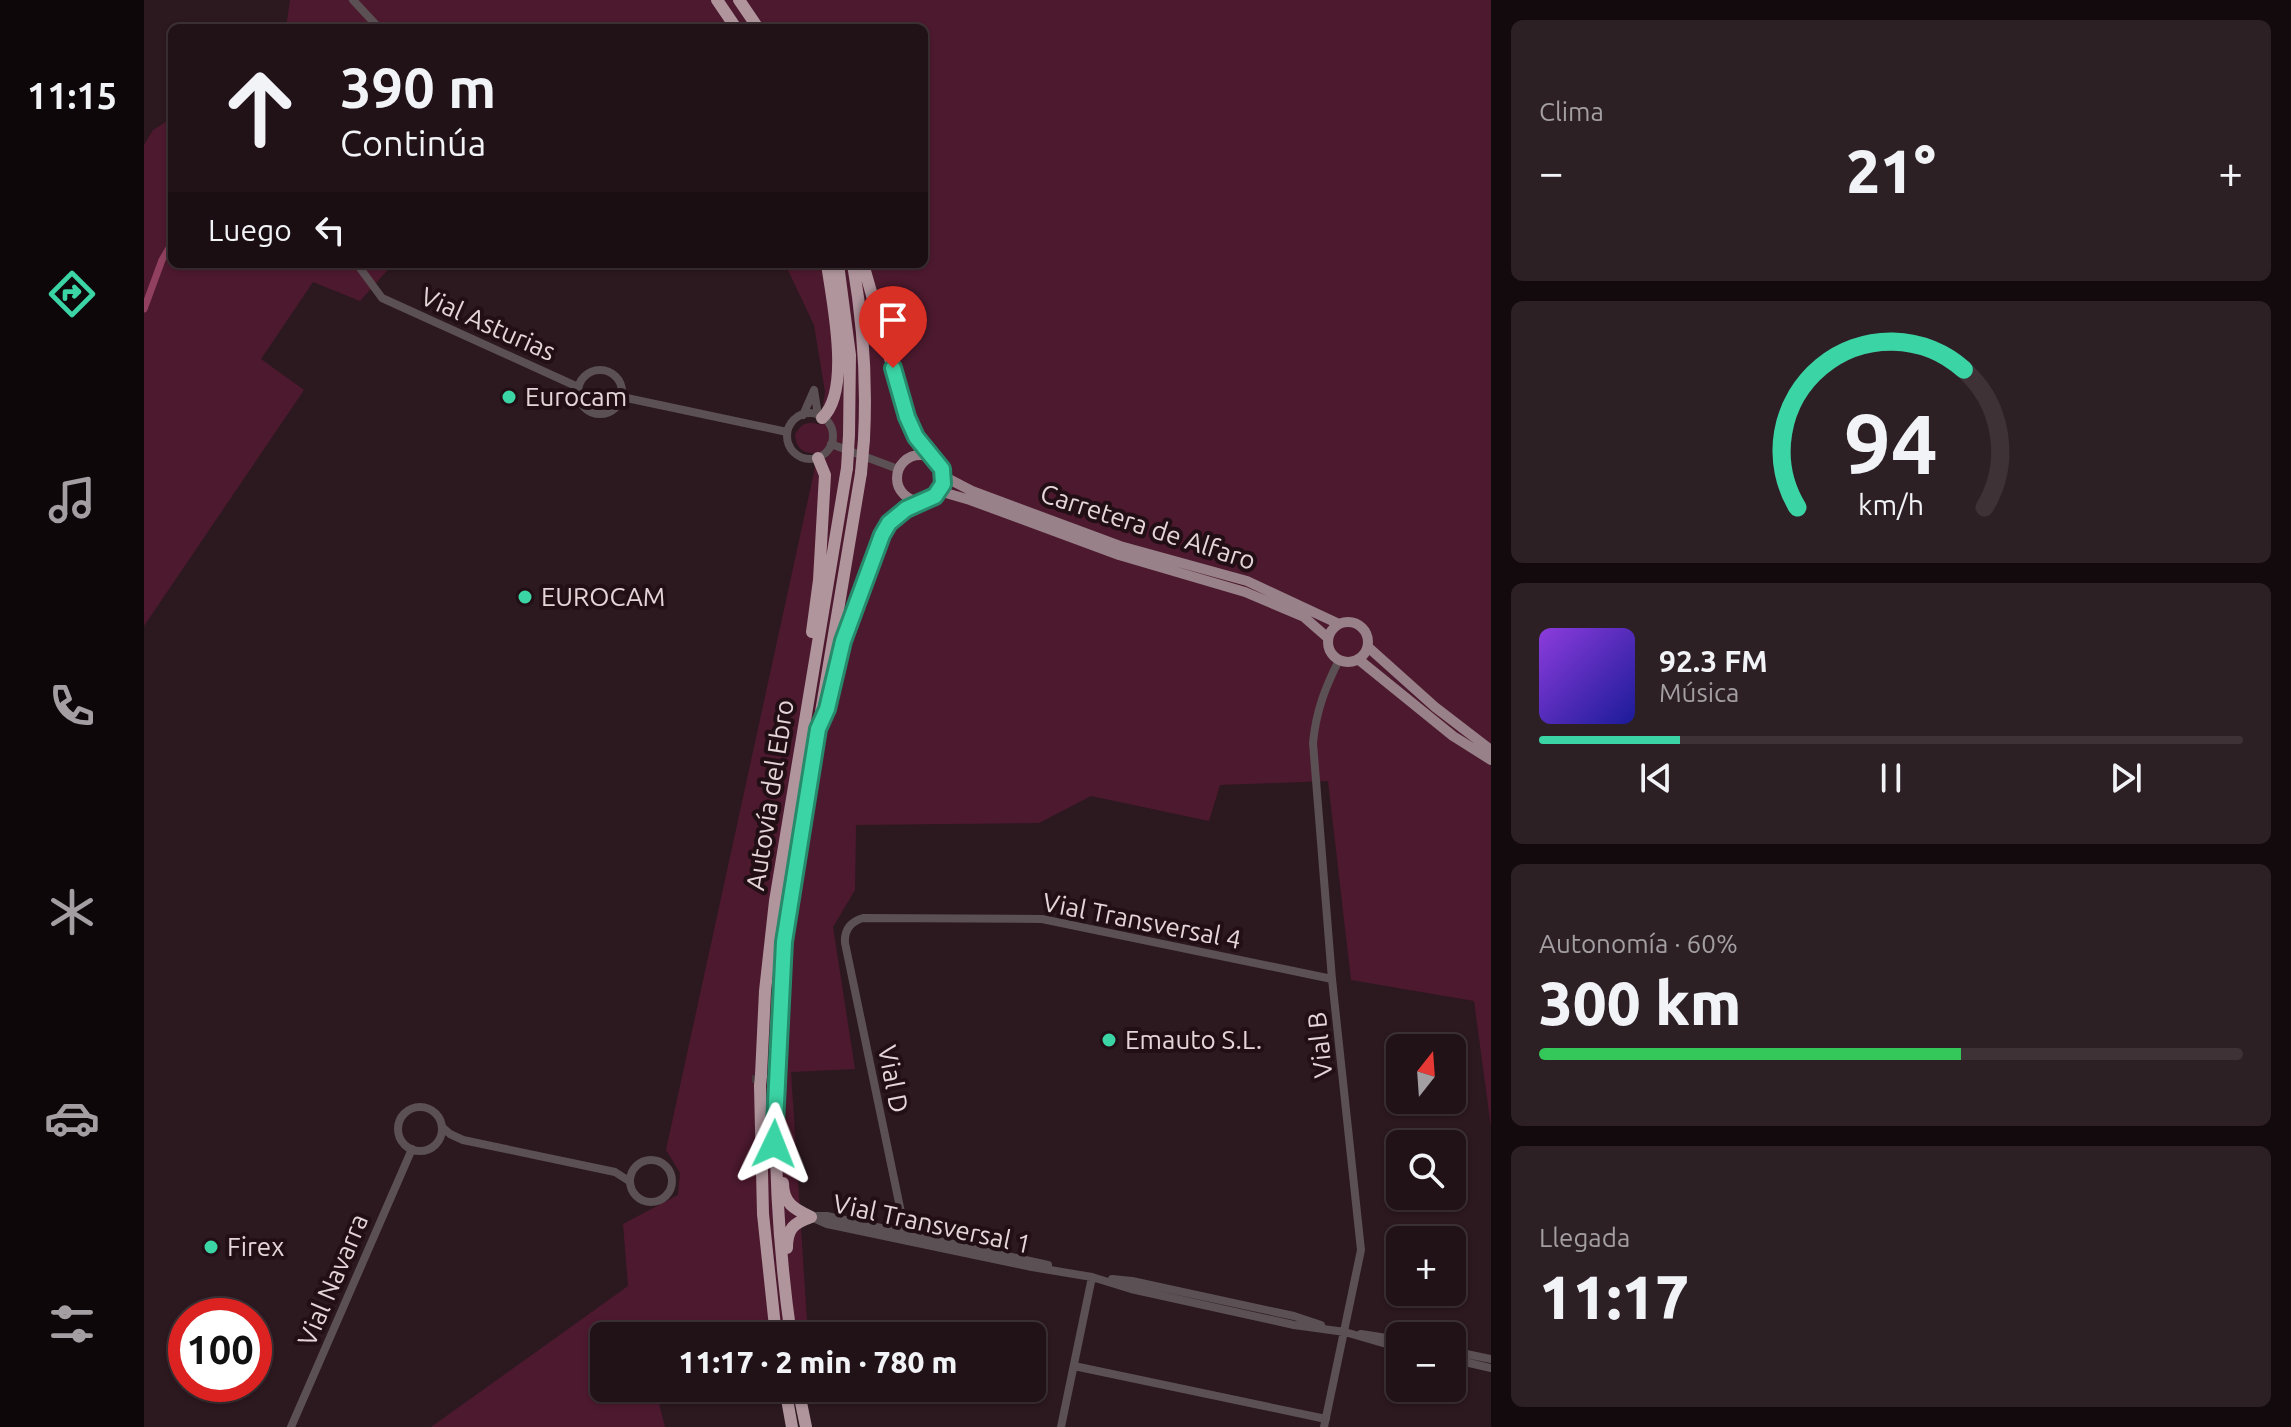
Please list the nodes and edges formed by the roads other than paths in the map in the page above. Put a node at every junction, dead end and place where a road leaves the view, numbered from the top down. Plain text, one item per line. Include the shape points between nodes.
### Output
1 (353, 0) edge
2 (717, 0) edge
3 (739, 0) edge
4 (375, 24) edge
5 (733, 24) edge
6 (755, 24) edge
7 (360, 268) edge
8 (827, 268) edge
9 (839, 268) edge
10 (854, 268) edge
11 (864, 268) edge
12 (578, 387) junction
13 (622, 397) junction
14 (803, 415) junction
15 (820, 416) junction
16 (787, 432) junction
17 (831, 444) junction
18 (930, 457) junction
19 (818, 458) junction
20 (898, 469) junction
21 (943, 476) junction
22 (939, 491) junction
23 (919, 502) junction
24 (1339, 624) junction
25 (1328, 638) junction
26 (1368, 647) junction
27 (1358, 659) junction
28 (1339, 660) junction
29 (818, 729) junction
30 (802, 733) junction
31 (1491, 750) edge
32 (1491, 760) edge
33 (849, 926) joint
34 (1332, 979) junction
35 (776, 1079) junction
36 (442, 1127) junction
37 (463, 1140) junction
38 (436, 1144) junction
39 (412, 1149) junction
40 (633, 1168) junction
41 (615, 1172) junction
42 (629, 1181) junction
43 (811, 1217) junction
44 (905, 1237) junction
45 (1092, 1277) junction
46 (775, 1322) edge
47 (789, 1322) edge
48 (796, 1322) edge
49 (1345, 1332) junction
50 (1386, 1338) edge
51 (1386, 1344) edge
52 (1466, 1354) edge
53 (1491, 1359) edge
54 (1466, 1362) edge
55 (1074, 1366) junction
56 (1491, 1368) edge
57 (783, 1402) edge
58 (786, 1402) edge
59 (801, 1402) edge
60 (1325, 1423) edge
61 (291, 1427) edge
62 (785, 1427) edge
63 (792, 1427) edge
64 (806, 1427) edge
65 (1061, 1427) edge

1 - 4 street
2 - 5 highway
3 - 6 highway
7 - 12 street, Vial Asturias via 382,298
8 - 15 highway via 837,384 833,407
9 - 30 highway, Autovía del Ebro, bridge via 850,355 847,468
10 - 29 highway, Autovía del Ebro, bridge via 865,359 864,439
11 - 18 highway via 907,417
12 - 13 street via 588,373 605,370 619,380
12 - 13 street via 581,404 595,414 612,411
13 - 16 street
14 - 15 street
14 - 15 street via 814,390
14 - 16 street
15 - 17 street via 831,428
16 - 19 street via 797,455
17 - 19 street
17 - 20 street
18 - 20 main road via 910,457
18 - 21 main road
19 - 30 highway via 825,475 819,580
20 - 23 main road via 902,493
21 - 22 main road
21 - 24 main road, Carretera de Alfaro via 1120,546 1247,581
22 - 23 main road
22 - 25 main road, Carretera de Alfaro via 1119,555 1245,592 1304,617
23 - 29 highway via 889,523 882,535
24 - 25 main road
24 - 26 main road via 1361,626
25 - 28 main road via 1330,651
26 - 27 main road
26 - 31 main road
27 - 28 main road
27 - 32 main road
28 - 34 street, Vial B via 1316,714 1313,743
29 - 35 highway, Autovía del Ebro via 784,942
30 - 46 highway, Autovía del Ebro via 775,901 760,1080 763,1214
33 - 34 street, Vial Transversal 4 via 863,918 1042,919
33 - 44 street, Vial D via 845,943
34 - 49 street, Vial B via 1361,1250
35 - 43 highway via 783,1190 794,1209
35 - 47 highway, Autovía del Ebro via 777,1215
36 - 37 street
36 - 38 street
36 - 39 street via 427,1108 404,1114 398,1129
37 - 38 street
37 - 41 street
38 - 39 street via 427,1150
39 - 61 street, Vial Navarra
40 - 41 street
40 - 42 street
40 - 42 street via 656,1160 670,1171 672,1187 661,1200 645,1202 632,1192
41 - 42 street
43 - 44 street, Vial Transversal 1 via 827,1216
43 - 48 highway via 792,1225 787,1239
44 - 45 street, Vial Transversal 1
45 - 49 street, Vial Transversal 1 via 1294,1316
45 - 55 street
49 - 50 street, Vial Transversal 1
49 - 51 street, Vial Transversal 1
49 - 60 street, Vial B
52 - 53 street
54 - 56 street
55 - 60 street
55 - 65 street
57 - 62 highway
58 - 63 highway
59 - 64 highway

